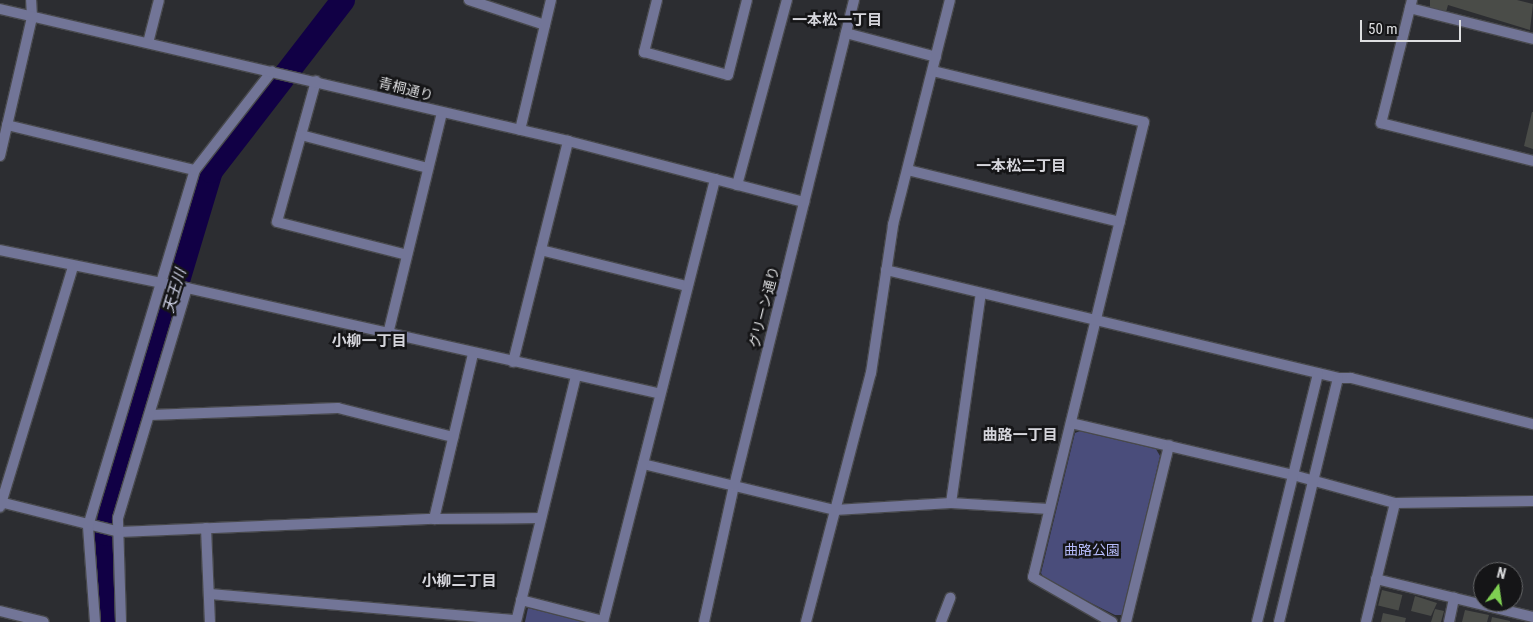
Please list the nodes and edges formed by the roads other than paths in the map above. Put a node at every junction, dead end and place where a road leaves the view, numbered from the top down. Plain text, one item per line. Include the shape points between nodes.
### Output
1 (31, 0) edge
2 (159, 0) edge
3 (470, 0) edge
4 (551, 0) edge
5 (658, 0) edge
6 (747, 0) edge
7 (787, 0) edge
8 (854, 0) edge
9 (950, 0) edge
10 (1411, 4) edge
11 (0, 9) edge
12 (32, 17) junction
13 (545, 25) junction
14 (846, 33) junction
15 (1533, 39) edge
16 (148, 43) junction
17 (936, 57) junction
18 (932, 70) junction
19 (272, 71) junction
20 (316, 81) junction
21 (442, 112) junction
22 (7, 125) junction
23 (520, 130) junction
24 (302, 135) junction
25 (568, 141) junction
26 (0, 156) edge
27 (1533, 160) edge
28 (428, 168) junction
29 (195, 170) junction
30 (908, 170) junction
31 (715, 179) junction
32 (737, 185) junction
33 (804, 202) junction
34 (1120, 222) junction
35 (0, 250) edge
36 (541, 250) junction
37 (407, 255) junction
38 (73, 266) junction
39 (886, 270) junction
40 (160, 283) junction
41 (686, 286) junction
42 (187, 288) junction
43 (980, 293) junction
44 (1096, 320) junction
45 (388, 334) junction
46 (473, 354) junction
47 (513, 362) junction
48 (1318, 373) junction
49 (576, 376) junction
50 (1338, 378) junction
51 (658, 393) junction
52 (150, 415) junction
53 (1071, 423) junction
54 (1533, 424) edge
55 (453, 437) junction
56 (1169, 445) junction
57 (643, 464) junction
58 (1293, 475) junction
59 (1313, 481) junction
60 (734, 486) junction
61 (1533, 502) edge
62 (951, 503) junction
63 (1395, 503) junction
64 (1, 504) edge
65 (1049, 509) junction
66 (835, 510) junction
67 (434, 518) junction
68 (542, 518) junction
69 (88, 526) junction
70 (206, 528) junction
71 (119, 532) junction
72 (1376, 579) junction
73 (210, 594) junction
74 (950, 598) dead end
75 (1454, 598) junction
76 (521, 600) junction
77 (0, 611) edge
78 (1533, 617) edge
79 (516, 621) edge
80 (603, 621) edge
81 (44, 622) edge
82 (95, 622) edge
83 (121, 622) edge
84 (210, 622) edge
85 (704, 622) edge
86 (806, 622) edge
87 (941, 622) edge
88 (1112, 622) edge
89 (1126, 622) edge
90 (1257, 622) edge
91 (1279, 622) edge
92 (1366, 622) edge
93 (1449, 622) edge

1 - 12 street
2 - 16 street
3 - 13 street
4 - 13 street
5 - 6 street via 644,52 728,75
7 - 32 street
8 - 14 street, グリーン通り
9 - 17 street
10 - 15 street
10 - 27 street via 1381,123
11 - 12 street, 青桐通り
12 - 16 street, 青桐通り
12 - 22 street
13 - 23 street
14 - 17 street
14 - 33 street, グリーン通り
16 - 19 street, 青桐通り
17 - 18 street
18 - 30 street
18 - 34 street via 1144,122
19 - 20 street, 青桐通り
19 - 29 street
20 - 21 street, 青桐通り
20 - 24 street
21 - 23 street, 青桐通り
21 - 28 street
22 - 26 street
22 - 29 street
23 - 25 street, 青桐通り
24 - 28 street
24 - 37 street via 277,222
25 - 31 street, 青桐通り
25 - 36 street
28 - 37 street
29 - 40 street
30 - 34 street
30 - 39 street via 893,225
31 - 32 street, 青桐通り
31 - 41 street
32 - 33 street, 青桐通り
33 - 60 street, グリーン通り
34 - 44 street
35 - 38 street
36 - 41 street
36 - 47 street
37 - 45 street
38 - 40 street
38 - 64 street
39 - 43 street
39 - 66 street via 871,373
40 - 42 street
40 - 69 street
41 - 51 street
42 - 45 street
42 - 52 street
43 - 44 street
43 - 62 street
44 - 48 street
44 - 53 street
45 - 46 street
46 - 47 street
46 - 55 street
47 - 49 street
48 - 50 street
48 - 58 street
49 - 51 street
49 - 68 street
50 - 54 street via 1351,378
50 - 59 street
51 - 57 street
52 - 55 street via 338,408
52 - 71 street via 118,518
53 - 56 street
53 - 65 street
55 - 67 street
56 - 58 street
56 - 89 street
57 - 60 street
57 - 80 street
58 - 59 street
58 - 90 street
59 - 63 street
59 - 91 street
60 - 66 street
60 - 85 street, グリーン通り
61 - 63 street
62 - 65 street
62 - 66 street
63 - 72 street
64 - 69 street
65 - 88 street via 1033,578
66 - 86 street
67 - 68 street
67 - 70 street
68 - 76 street
69 - 71 street
69 - 82 street
70 - 71 street
70 - 73 street
71 - 83 street
72 - 75 street
72 - 92 street
73 - 79 street
73 - 84 street
74 - 87 street
75 - 78 street
75 - 93 street
76 - 79 street
76 - 80 street
77 - 81 street

